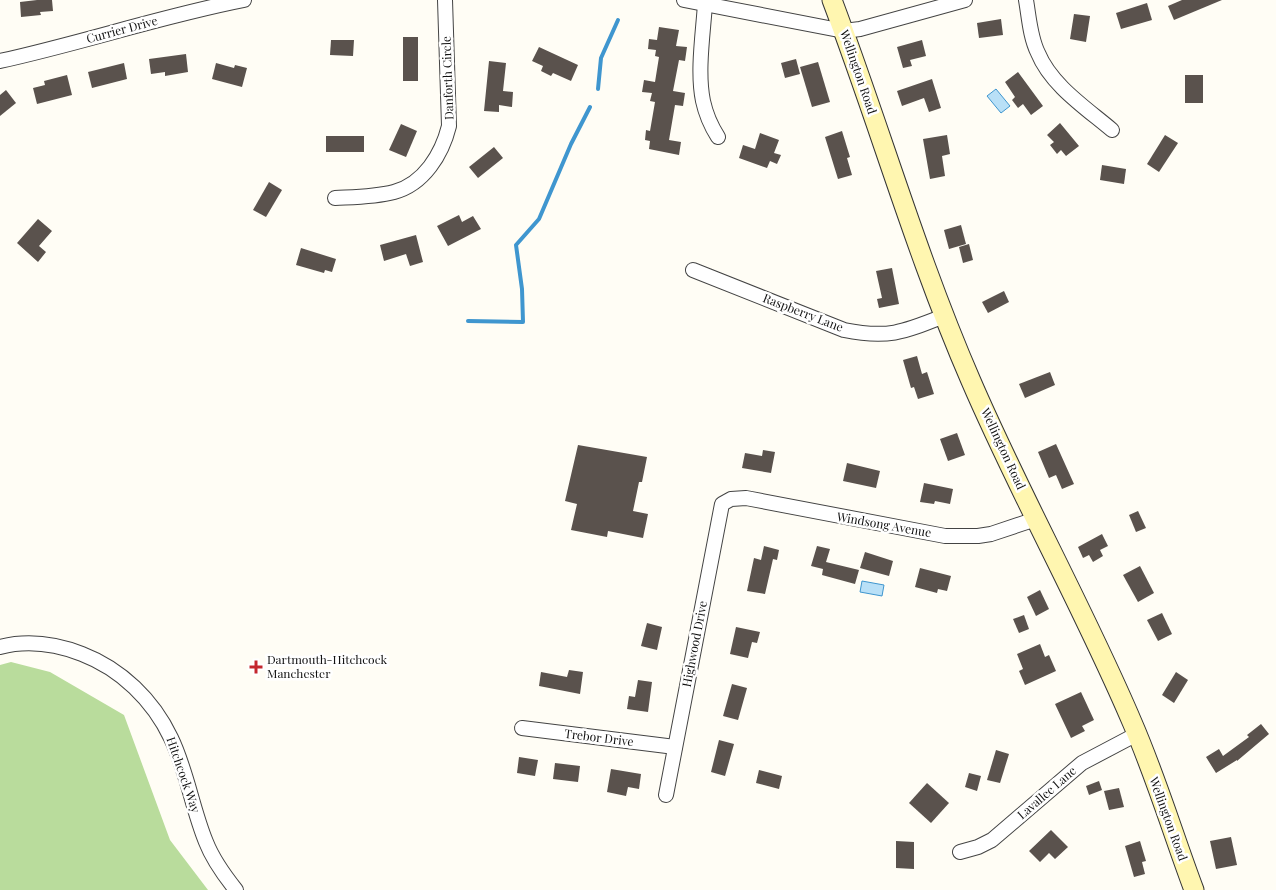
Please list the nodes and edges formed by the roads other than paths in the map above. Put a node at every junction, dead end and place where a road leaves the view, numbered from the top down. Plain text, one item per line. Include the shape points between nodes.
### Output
1 (244, 0) edge
2 (445, 0) edge
3 (684, 0) edge
4 (832, 0) edge
5 (966, 0) edge
6 (1026, 0) edge
7 (705, 4) junction
8 (844, 31) junction
9 (0, 61) edge
10 (1112, 130) dead end
11 (718, 137) dead end
12 (335, 198) dead end
13 (693, 270) dead end
14 (944, 316) junction
15 (731, 498) joint
16 (1036, 519) junction
17 (0, 647) edge
18 (522, 728) dead end
19 (1137, 734) junction
20 (675, 747) junction
21 (666, 795) dead end
22 (960, 852) dead end
23 (236, 890) edge
24 (1194, 890) edge

1 - 9 street, Currier Drive
2 - 12 street, Danforth Circle via 449,126 438,156 420,177 396,192
3 - 7 street
4 - 8 main road, Wellington Road
5 - 8 street
6 - 10 street via 1032,35 1049,72
7 - 8 street
7 - 11 street via 701,71 703,101 709,122
8 - 14 main road, Wellington Road
13 - 14 street, Raspberry Lane via 844,330 862,334 898,333
14 - 16 main road, Wellington Road via 985,413
15 - 16 street, Windsong Avenue via 746,498 945,536 984,535
15 - 20 street, Highwood Drive via 722,504
16 - 19 main road, Wellington Road
17 - 23 street, Hitchcock Way via 16,643 71,650 96,660 141,693 172,738 206,843
18 - 20 street, Trebor Drive
19 - 22 street, Lavallee Lane via 1082,763 992,840
19 - 24 main road, Wellington Road
20 - 21 street, Highwood Drive

